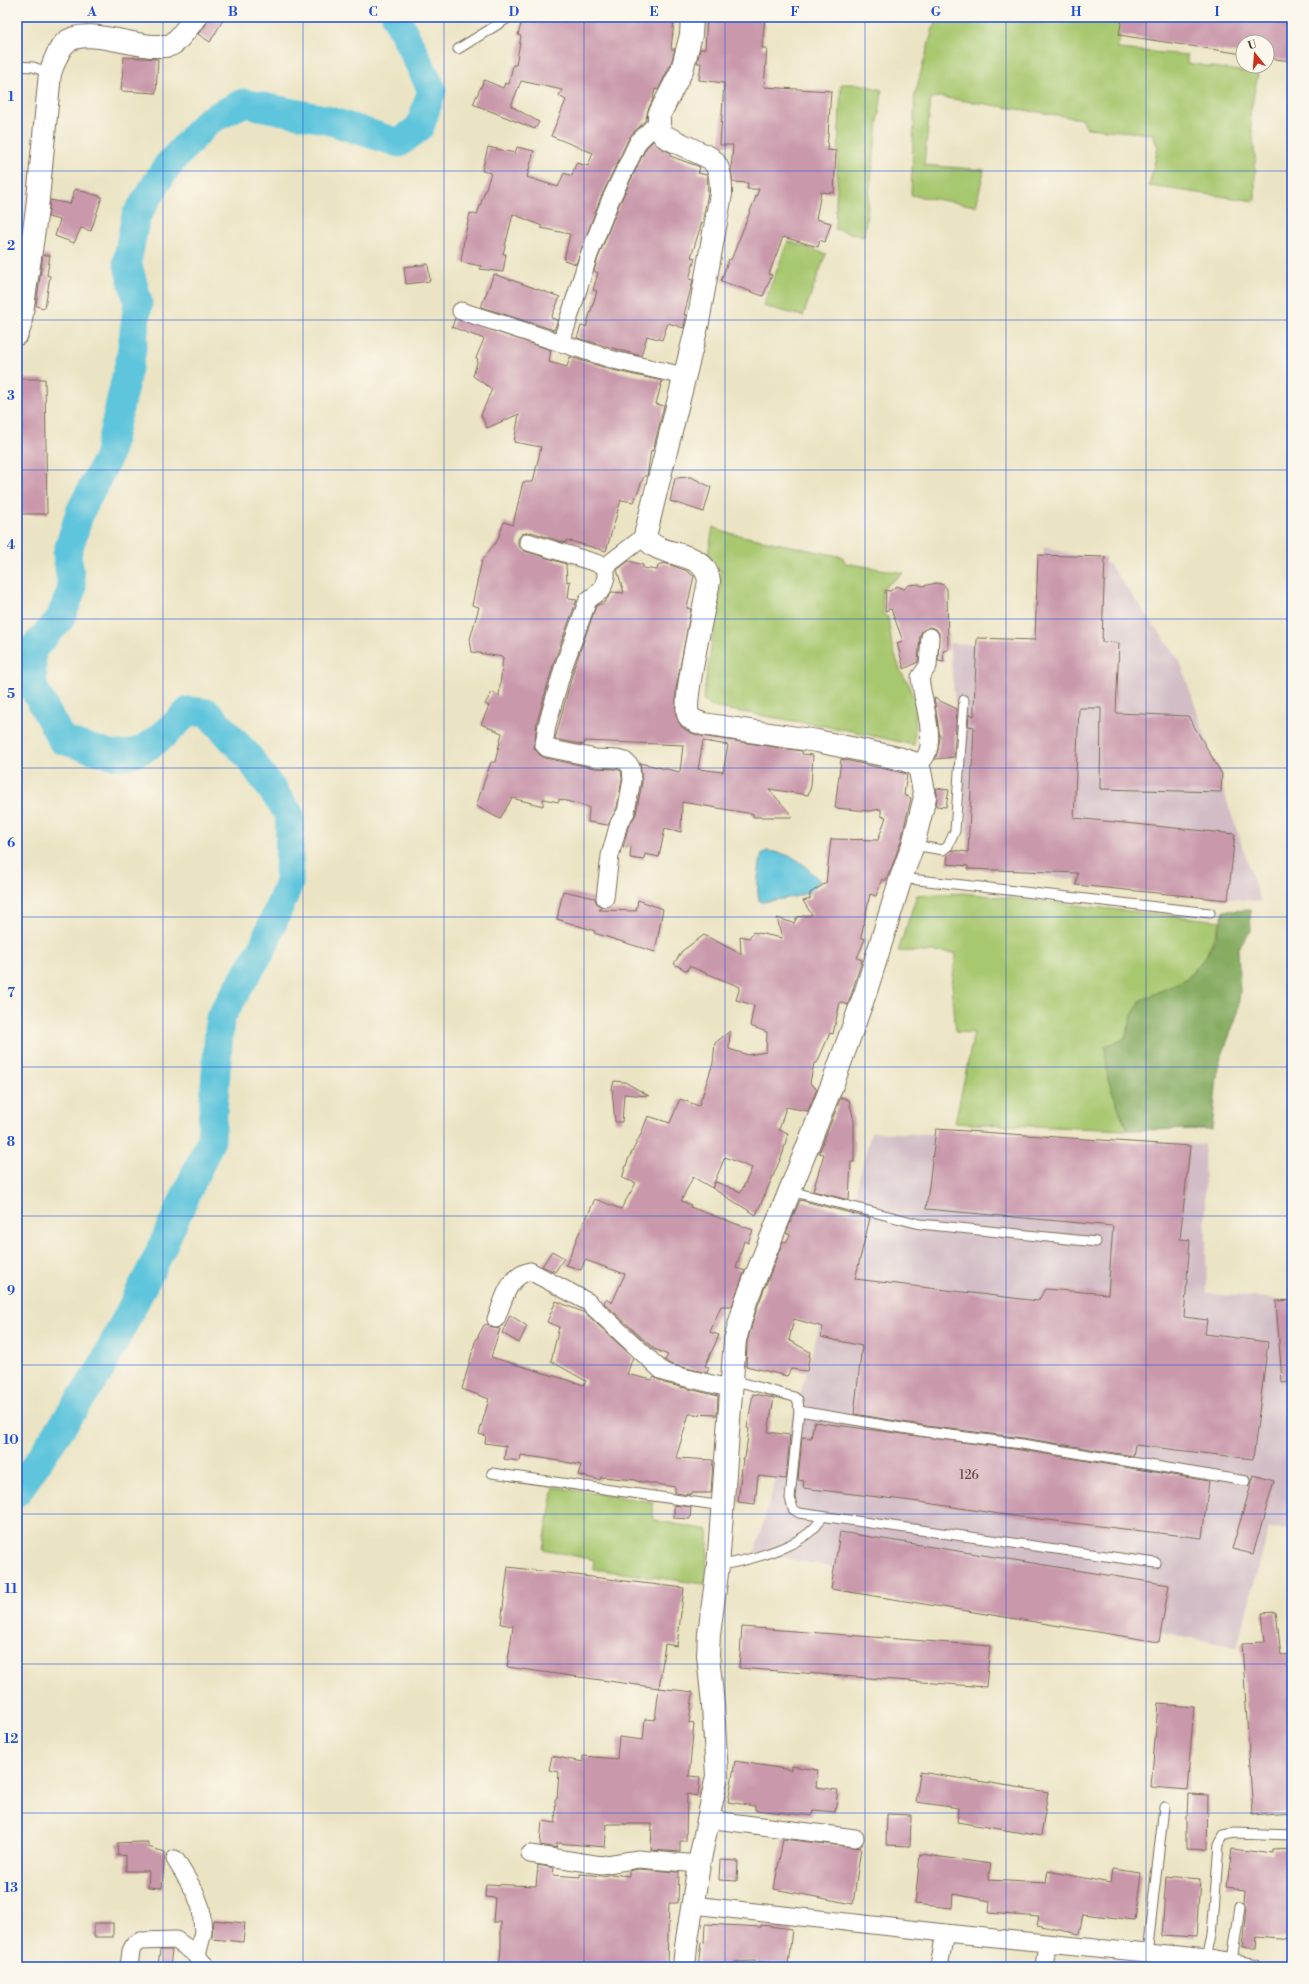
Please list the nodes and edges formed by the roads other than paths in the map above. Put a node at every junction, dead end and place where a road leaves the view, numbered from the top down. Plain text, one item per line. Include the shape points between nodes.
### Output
1 (196, 17) edge
2 (510, 17) edge
3 (692, 17) edge
4 (458, 49) dead end
5 (17, 66) edge
6 (50, 73) junction
7 (658, 122) junction
8 (461, 311) dead end
9 (17, 334) edge
10 (561, 343) junction
11 (684, 376) junction
12 (645, 536) junction
13 (528, 542) dead end
14 (606, 566) junction
15 (930, 637) dead end
16 (964, 700) dead end
17 (917, 764) junction
18 (914, 845) junction
19 (901, 878) junction
20 (605, 898) dead end
21 (1210, 913) dead end
22 (790, 1191) junction
23 (1096, 1242) dead end
24 (496, 1319) dead end
25 (733, 1384) junction
26 (799, 1411) junction
27 (492, 1473) dead end
28 (1246, 1481) dead end
29 (723, 1506) junction
30 (822, 1517) junction
31 (1156, 1563) dead end
32 (718, 1566) junction
33 (1164, 1807) dead end
34 (708, 1819) junction
35 (1292, 1835) edge
36 (855, 1838) dead end
37 (530, 1854) dead end
38 (175, 1859) dead end
39 (699, 1864) junction
40 (693, 1905) junction
41 (1240, 1906) dead end
42 (944, 1933) junction
43 (1047, 1944) junction
44 (1147, 1954) junction
45 (1207, 1959) junction
46 (202, 1961) edge
47 (1232, 1963) junction
48 (129, 1967) edge
49 (684, 1967) edge
50 (939, 1967) edge
51 (1044, 1967) edge
52 (1252, 1967) edge

1 - 6 street via 174,43 167,46 137,45 86,35 72,38 58,52
2 - 4 lane
3 - 7 street via 691,35 682,70 659,115
5 - 6 lane via 33,67
6 - 9 street via 37,209
7 - 10 street via 638,142 610,201 588,255
7 - 11 street via 660,132 664,136 715,162 721,177 698,322
8 - 10 street
10 - 11 street via 614,360
11 - 12 street
12 - 14 street
12 - 17 street via 648,542 700,562 707,570 709,581 687,707 691,719 703,724 817,741
13 - 14 street
14 - 20 street via 602,590 588,600 579,621 547,725 544,745 545,748 596,758 617,759 631,766 632,780 626,812 619,823 610,856
15 - 17 street via 928,666 920,677 928,718 928,756
16 - 18 lane via 955,831 948,846 942,850
17 - 18 street via 925,797
18 - 19 street
19 - 21 lane
19 - 22 street via 866,991
22 - 23 lane via 920,1224
22 - 25 street via 746,1301 735,1340
24 - 25 street via 512,1281 519,1274 530,1271 588,1302 666,1373
25 - 26 lane via 794,1397 799,1403
25 - 29 street
26 - 28 lane
26 - 30 lane via 790,1504 799,1513
27 - 29 lane
29 - 32 street
30 - 31 lane
30 - 32 lane via 813,1530 782,1550
32 - 34 street via 708,1655 714,1705 717,1776
33 - 44 lane
34 - 36 street
34 - 39 street
35 - 45 lane via 1235,1833 1224,1836 1218,1844 1212,1936
37 - 39 street via 601,1865 638,1859
38 - 46 street via 195,1892 201,1908
39 - 40 street
40 - 42 street
40 - 49 street
41 - 47 lane
42 - 43 street
42 - 50 street
43 - 44 street
43 - 51 street
44 - 45 street
45 - 47 street
46 - 48 street via 176,1940 140,1941 131,1951
47 - 52 street

